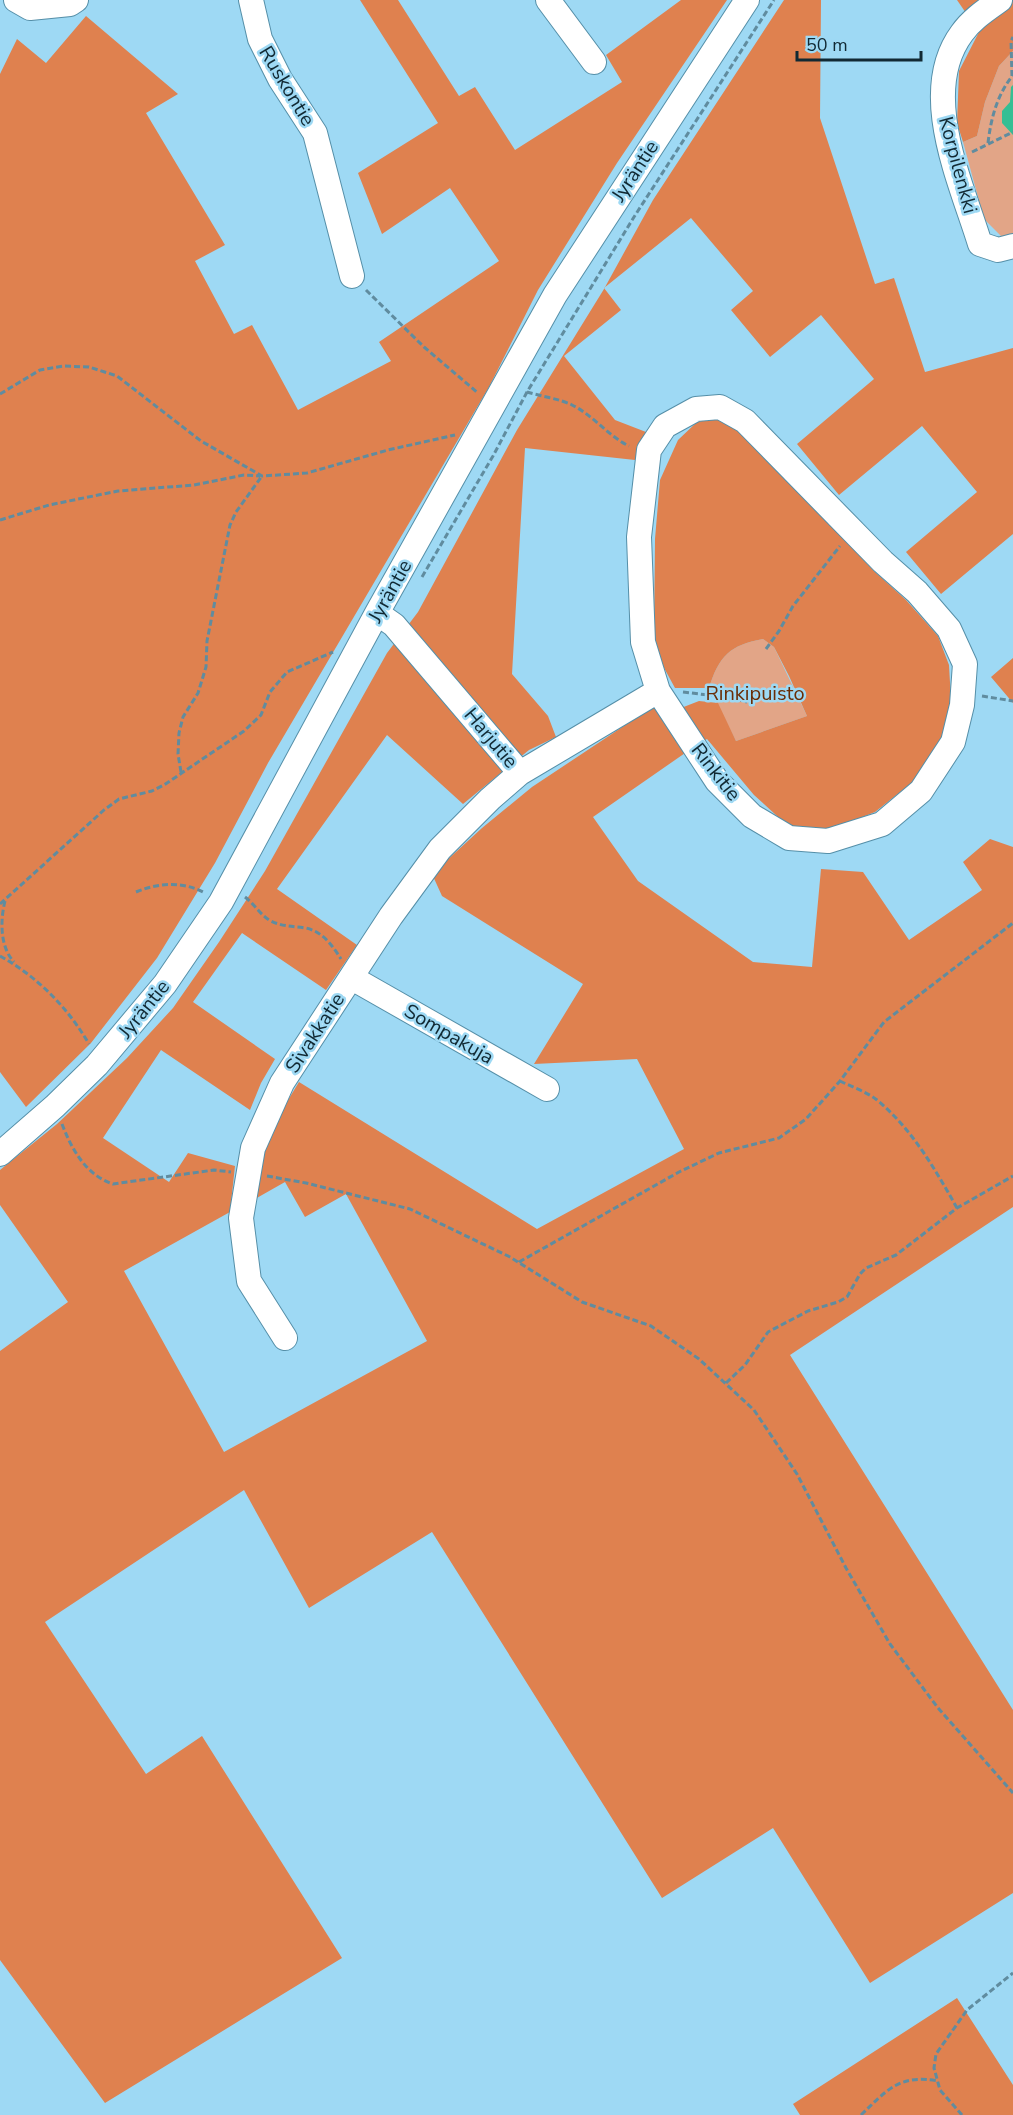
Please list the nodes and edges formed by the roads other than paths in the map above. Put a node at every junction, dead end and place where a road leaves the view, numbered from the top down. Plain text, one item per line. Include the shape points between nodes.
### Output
1 (16, 0) edge
2 (251, 0) edge
3 (548, 0) edge
4 (747, 0) edge
5 (1000, 0) edge
6 (73, 2) edge
7 (594, 62) dead end
8 (1013, 246) edge
9 (352, 276) road end
10 (377, 613) junction
11 (659, 693) junction
12 (520, 773) junction
13 (354, 975) junction
14 (547, 1089) dead end
15 (0, 1154) edge
16 (285, 1338) dead end

1 - 6 street via 30,8
2 - 9 street, Ruskontie via 260,39 315,133
3 - 7 street
4 - 10 street, Jyräntie via 555,295
5 - 8 street, Korpilenkki via 961,34 945,67 942,101 947,139 980,244 998,250
10 - 12 street, Harjutie via 394,625
10 - 15 street, Jyräntie via 225,894 165,984 97,1065
11 - 11 street, Rinkitie via 643,642 639,537 650,450 665,426 696,409 720,407 745,421 917,592 949,628 965,664 962,705 953,742 921,791 882,824 828,841 789,838 752,816 717,781
11 - 12 street, Harjutie
12 - 13 street, Sivakkatie via 440,849
13 - 14 street, Sompakuja
13 - 16 street, Sivakkatie via 282,1083 253,1148 241,1218 249,1281

